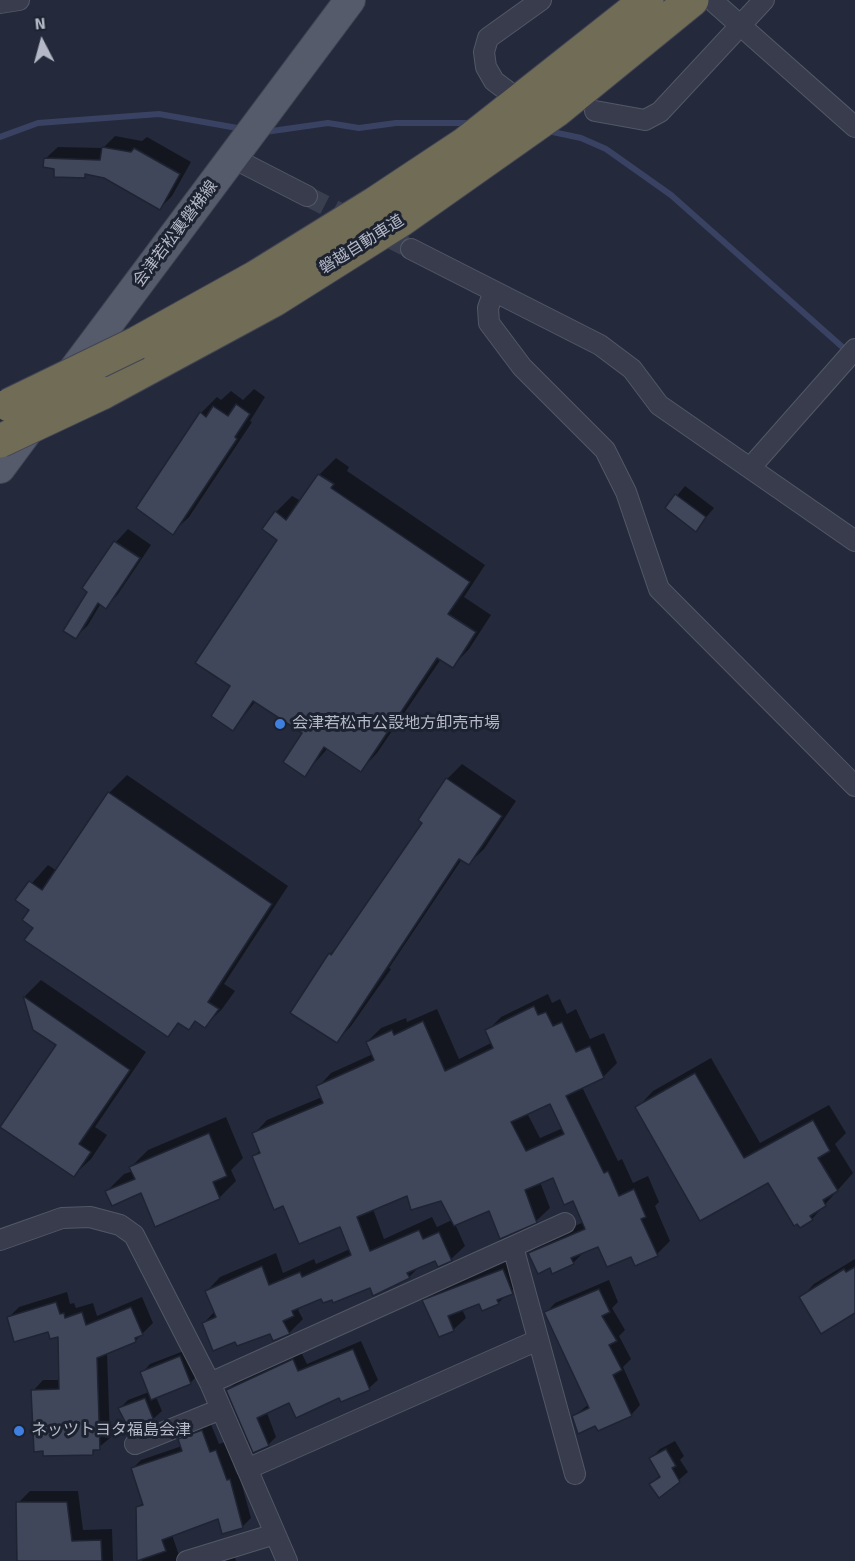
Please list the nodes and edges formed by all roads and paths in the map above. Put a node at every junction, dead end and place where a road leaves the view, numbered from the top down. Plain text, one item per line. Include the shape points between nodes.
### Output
1 (19, 0) edge
2 (350, 0) edge
3 (541, 0) edge
4 (647, 0) edge
5 (764, 0) edge
6 (704, 2) edge
7 (0, 3) edge
8 (741, 25) junction
9 (514, 95) junction
10 (595, 111) dead end
11 (855, 127) edge
12 (233, 158) junction
13 (307, 196) tunnel mouth
14 (411, 249) tunnel mouth
15 (494, 291) junction
16 (855, 349) edge
17 (4, 407) edge
18 (0, 441) edge
19 (0, 468) edge
20 (750, 468) junction
21 (855, 541) edge
22 (855, 786) edge
23 (565, 1223) dead end
24 (0, 1240) edge
25 (513, 1246) junction
26 (538, 1340) junction
27 (210, 1383) junction
28 (221, 1409) junction
29 (135, 1444) dead end
30 (247, 1469) junction
31 (574, 1474) dead end
32 (275, 1534) junction
33 (187, 1561) edge
34 (287, 1561) edge

1 - 7 street
2 - 12 main road, 会津若松裏磐梯線
3 - 9 street via 488,38 484,52 494,81
4 - 9 highway, 磐越自動車道
5 - 8 street
6 - 8 street
6 - 18 highway, 磐越自動車道, bridge via 498,153 274,300 102,393
8 - 10 street via 660,112 645,120
8 - 11 street
9 - 17 highway, 磐越自動車道, bridge via 466,142 256,277 137,343
12 - 13 street
12 - 19 main road, 会津若松裏磐梯線
14 - 15 street
15 - 20 street via 600,345 632,369 659,405
15 - 22 street via 488,308 489,322 522,367 605,450 626,492 659,589
16 - 20 street
20 - 21 street
23 - 25 street
24 - 27 street via 62,1218 90,1217 120,1226 134,1235
25 - 26 street
25 - 27 street
26 - 30 street
26 - 31 street
27 - 28 street
28 - 29 street
28 - 30 street
30 - 32 street
32 - 33 street
32 - 34 street

